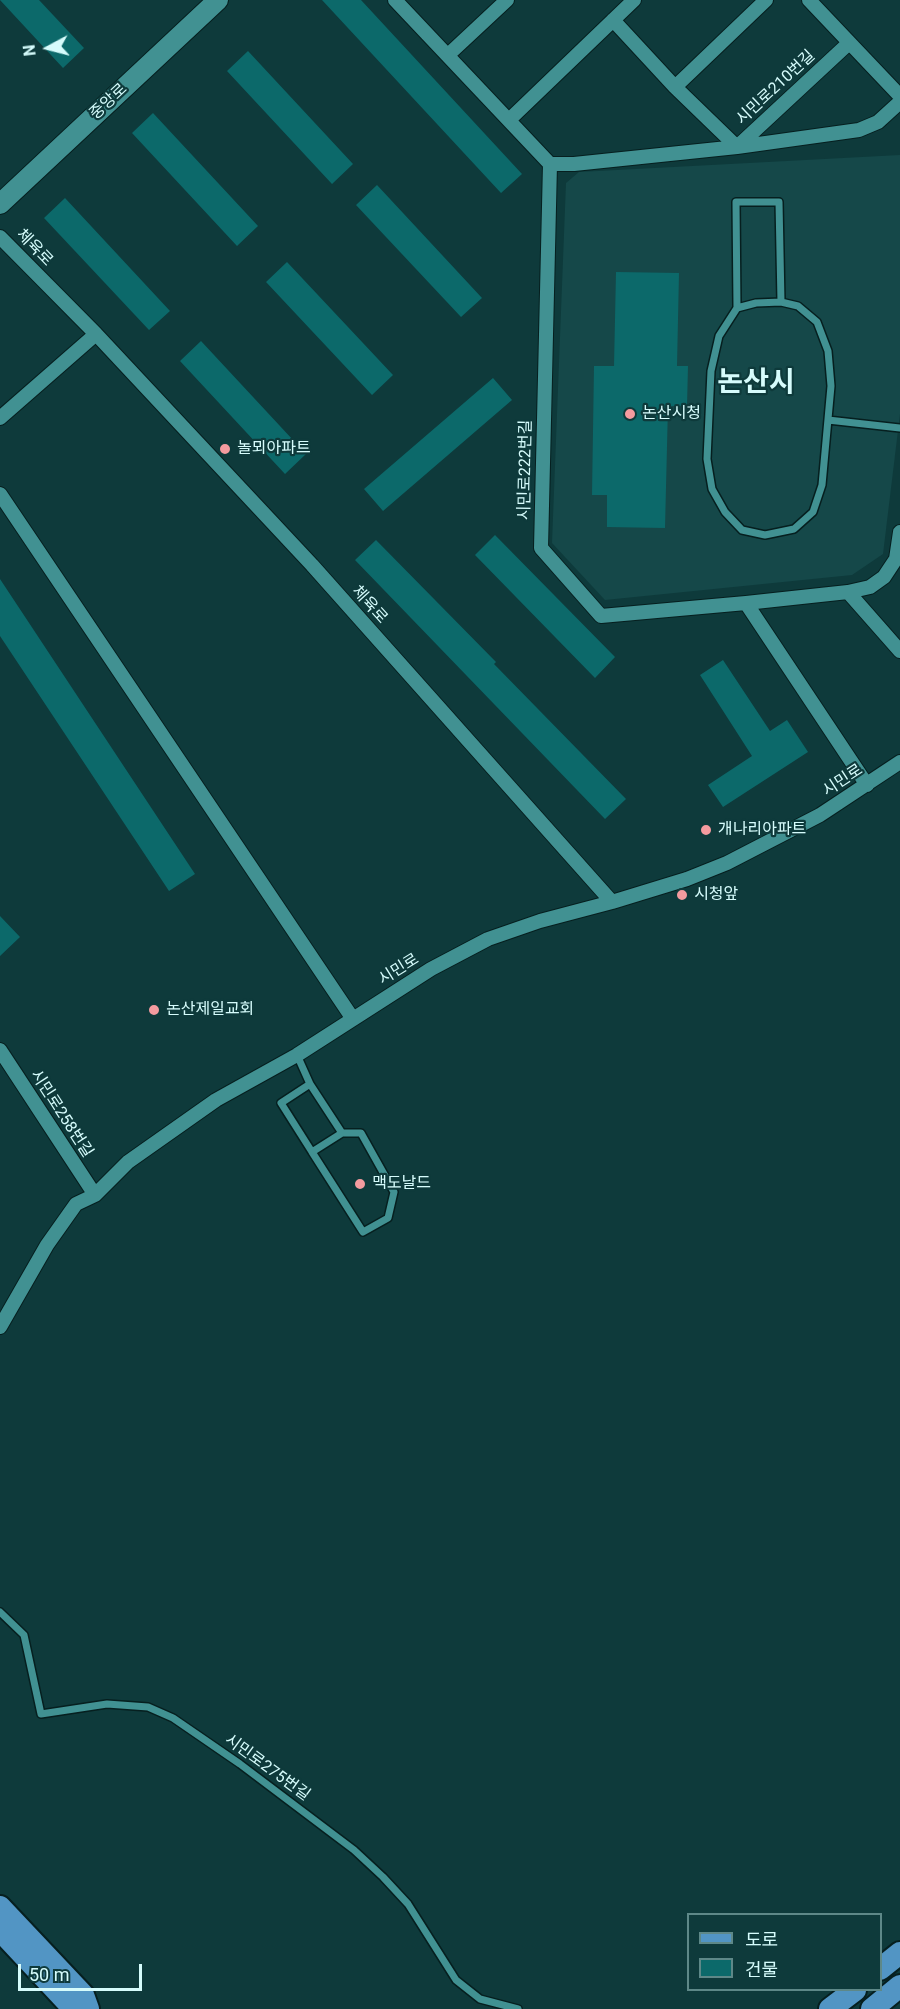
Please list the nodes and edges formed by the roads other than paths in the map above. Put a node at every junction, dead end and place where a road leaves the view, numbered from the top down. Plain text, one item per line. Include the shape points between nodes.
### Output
1 (218, 0) edge
2 (395, 0) edge
3 (507, 0) edge
4 (634, 0) edge
5 (766, 0) edge
6 (809, 0) edge
7 (613, 20) junction
8 (849, 43) junction
9 (448, 55) junction
10 (675, 87) junction
11 (900, 96) edge
12 (900, 102) edge
13 (509, 120) junction
14 (737, 147) junction
15 (550, 164) junction
16 (0, 204) edge
17 (0, 237) edge
18 (781, 302) junction
19 (737, 308) junction
20 (96, 334) junction
21 (0, 418) edge
22 (828, 420) junction
23 (900, 428) edge
24 (0, 494) edge
25 (900, 533) edge
26 (848, 592) junction
27 (746, 603) junction
28 (900, 651) edge
29 (900, 762) edge
30 (867, 785) junction
31 (612, 902) junction
32 (353, 1019) junction
33 (0, 1050) edge
34 (297, 1055) junction
35 (310, 1084) junction
36 (342, 1132) junction
37 (312, 1152) junction
38 (95, 1196) junction
39 (0, 1327) edge
40 (0, 1612) edge
41 (0, 1907) edge
42 (0, 1930) edge
43 (900, 1953) edge
44 (882, 1966) edge
45 (900, 1986) edge
46 (852, 1991) edge
47 (82, 2009) edge
48 (88, 2009) edge
49 (518, 2009) edge
50 (830, 2009) edge
51 (872, 2009) edge

1 - 16 street, 중앙로
2 - 9 street
3 - 9 street
4 - 7 street
5 - 10 street
6 - 8 street
7 - 10 street, 시민로210번길
7 - 13 street
8 - 11 street
8 - 14 street, 시민로210번길
9 - 13 street
10 - 14 street, 시민로210번길
12 - 14 street via 878,122 859,130
13 - 15 street
14 - 15 street
15 - 27 street, 시민로222번길 via 541,548 601,616
17 - 20 street, 체육로
18 - 19 lane
18 - 19 lane via 779,202 736,202
18 - 22 lane via 798,306 817,321 828,351
19 - 22 lane via 719,336 711,371 707,459 712,489 725,512 742,530 765,535 794,529 813,512 822,485
20 - 21 street
20 - 31 street, 체육로 via 312,565
22 - 23 lane
24 - 32 street
25 - 26 street via 896,559 884,577 870,587
26 - 27 street
26 - 28 street
27 - 30 street
29 - 30 street, 시민로
30 - 31 street, 시민로 via 820,815 727,863
31 - 32 street, 시민로 via 488,939 431,969
32 - 34 street, 시민로
33 - 38 street, 시민로258번길
34 - 35 lane
34 - 38 street, 시민로 via 216,1100 128,1162
35 - 36 lane
35 - 37 lane via 281,1103
36 - 37 lane
36 - 37 lane via 361,1133 394,1192 388,1218 363,1232
38 - 39 street, 시민로 via 76,1204
40 - 49 lane, 시민로275번길 via 24,1635 41,1714 107,1704 148,1707 173,1718 354,1850 408,1904 456,1980 480,1999
41 - 48 main road via 83,1995
42 - 47 main road via 72,2007
43 - 44 main road
45 - 51 main road
46 - 50 main road

